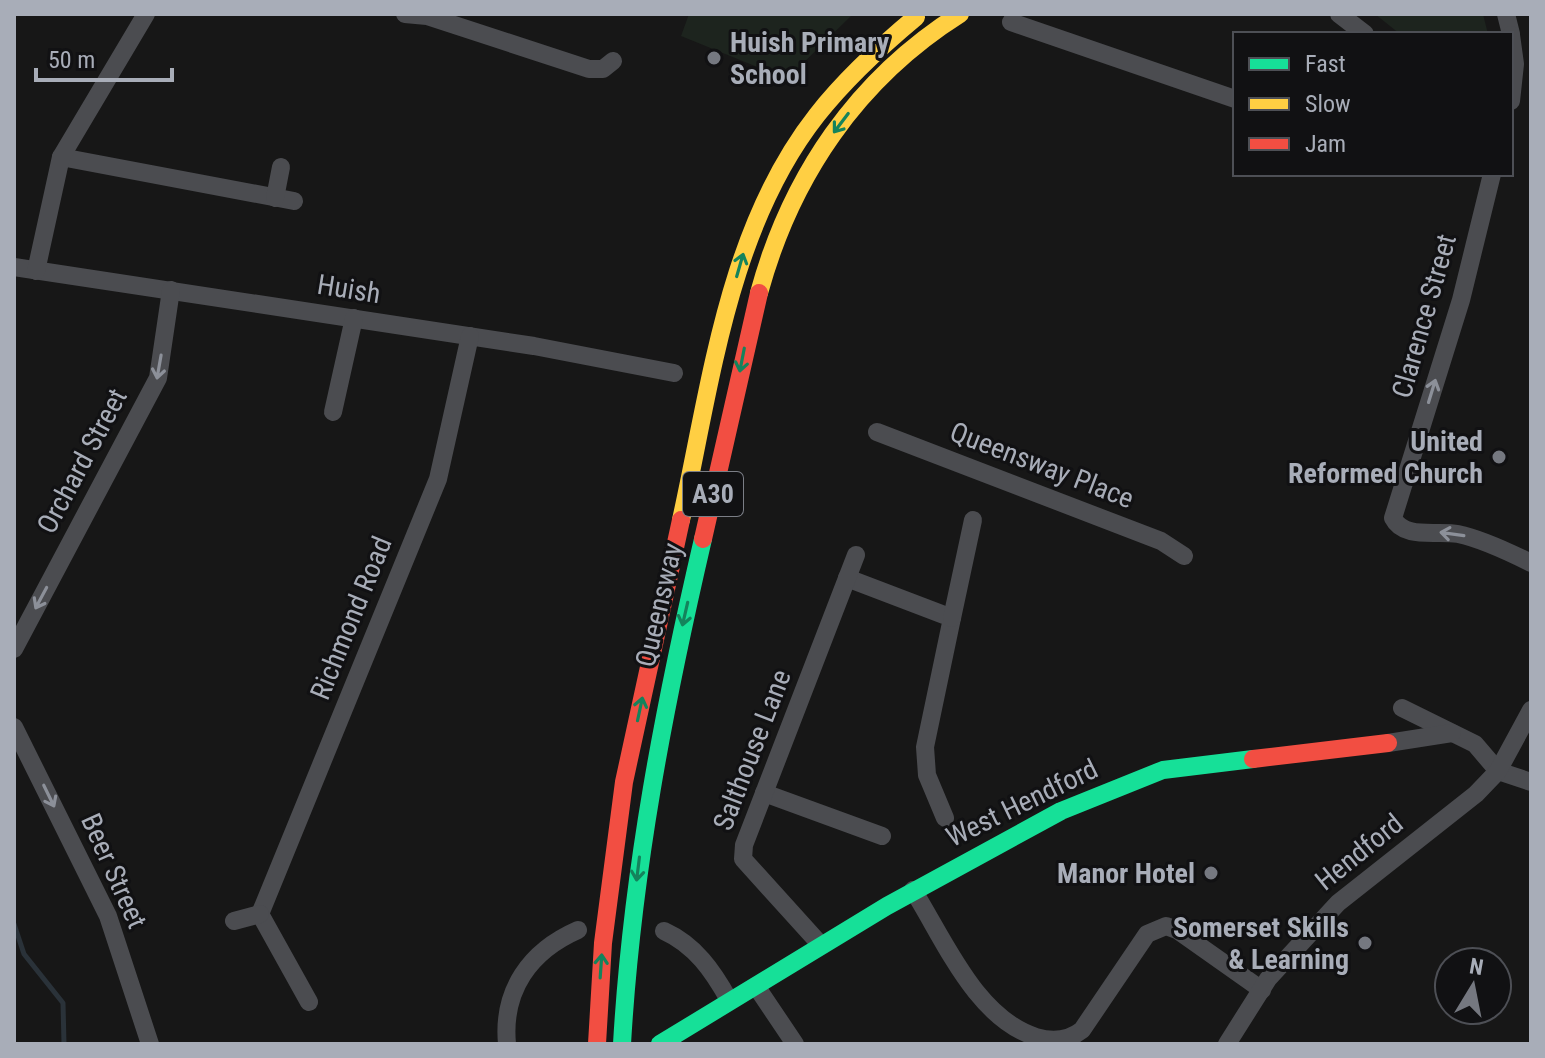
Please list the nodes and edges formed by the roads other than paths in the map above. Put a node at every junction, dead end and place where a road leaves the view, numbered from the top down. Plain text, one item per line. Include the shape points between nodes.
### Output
1 (146, 14) edge
2 (405, 14) edge
3 (919, 14) edge
4 (960, 14) edge
5 (1339, 14) edge
6 (427, 15) edge
7 (1011, 22) dead end
8 (1362, 32) edge
9 (1513, 56) edge
10 (613, 61) dead end
11 (1513, 88) edge
12 (1233, 98) edge
13 (61, 157) junction
14 (281, 167) dead end
15 (1492, 176) edge
16 (14, 267) edge
17 (36, 271) junction
18 (171, 290) junction
19 (354, 318) junction
20 (470, 336) junction
21 (674, 373) dead end
22 (333, 412) dead end
23 (877, 432) dead end
24 (973, 520) dead end
25 (856, 555) dead end
26 (1184, 556) dead end
27 (1531, 563) edge
28 (847, 578) junction
29 (952, 618) junction
30 (14, 649) edge
31 (1402, 708) dead end
32 (1531, 710) edge
33 (14, 727) edge
34 (1452, 733) junction
35 (1388, 743) joint
36 (1498, 771) junction
37 (1531, 782) edge
38 (764, 793) junction
39 (945, 818) dead end
40 (882, 836) dead end
41 (913, 890) junction
42 (260, 914) junction
43 (234, 921) dead end
44 (578, 930) dead end
45 (664, 931) dead end
46 (819, 943) junction
47 (756, 986) junction
48 (1262, 990) junction
49 (729, 1000) junction
50 (309, 1002) dead end
51 (150, 1044) edge
52 (507, 1044) edge
53 (597, 1044) edge
54 (622, 1044) edge
55 (660, 1044) edge
56 (795, 1044) edge
57 (1227, 1044) edge

1 - 13 street
2 - 6 street
53 -> 3 main road, Queensway / A30 via 603,943 624,782 742,256 784,162 825,100 866,56
4 -> 54 main road, Queensway / A30 via 865,92 808,171 766,263 650,788
5 - 8 street
6 - 10 street via 589,69 603,69
7 - 12 street
9 - 11 street
13 - 14 street via 284,200
13 - 17 street
27 -> 15 street, Clarence Street via 1463,535 1407,531 1393,518 1461,300
16 - 17 street, Huish
17 - 18 street, Huish
18 - 19 street, Huish
18 -> 30 street, Orchard Street via 158,378
19 - 20 street, Huish
19 - 22 street
20 - 21 street, Huish
20 - 42 street, Richmond Road via 438,479
23 - 26 street, Queensway Place via 1161,541
24 - 29 street
25 - 28 street, Salthouse Lane
28 - 29 street
28 - 38 street, Salthouse Lane
29 - 39 street via 925,747 927,775
31 - 34 street
32 - 36 street, Hendford
33 -> 51 street, Beer Street via 108,916
34 - 35 street, West Hendford
34 - 36 street via 1475,744
35 - 41 main road, West Hendford via 1132,774
36 - 37 street
36 - 48 street, Hendford via 1338,903
38 - 40 street
38 - 46 street, Salthouse Lane via 743,859
41 - 46 main road, West Hendford
41 - 48 street via 984,1004 1018,1031 1041,1038 1073,1038 1082,1030 1156,928 1177,930
42 - 43 street
42 - 50 street
44 - 52 street via 556,940 522,973 510,1000
45 - 49 street via 692,948
46 - 47 main road, West Hendford
47 - 49 main road, West Hendford
47 - 56 street
48 - 57 street, Hendford
49 - 55 main road, West Hendford

